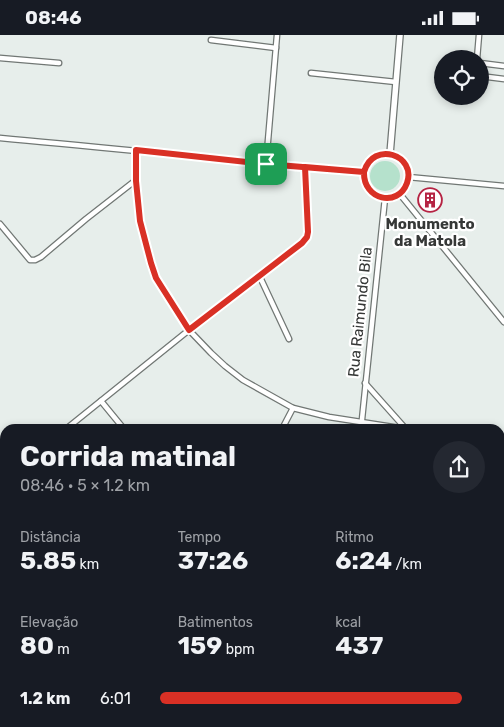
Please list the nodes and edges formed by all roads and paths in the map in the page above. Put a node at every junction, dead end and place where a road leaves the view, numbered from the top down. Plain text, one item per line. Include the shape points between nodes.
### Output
1 (277, 35) edge
2 (400, 35) edge
3 (479, 35) edge
4 (211, 40) dead end
5 (276, 48) junction
6 (478, 50) edge
7 (0, 58) edge
8 (59, 63) dead end
9 (489, 64) edge
10 (504, 66) edge
11 (311, 73) dead end
12 (489, 77) edge
13 (504, 79) edge
14 (396, 82) junction
15 (0, 138) edge
16 (136, 150) junction
17 (390, 154) junction
18 (266, 164) junction
19 (305, 167) junction
20 (364, 172) junction
21 (408, 177) junction
22 (136, 181) junction
23 (504, 186) edge
24 (399, 193) junction
25 (385, 198) junction
26 (0, 224) edge
27 (259, 275) junction
28 (504, 322) edge
29 (189, 330) junction
30 (289, 339) dead end
31 (365, 383) junction
32 (101, 401) junction
33 (293, 407) junction
34 (361, 423) junction
35 (72, 424) edge
36 (120, 424) edge
37 (284, 424) edge
38 (368, 424) edge
39 (402, 424) edge

1 - 5 street
2 - 14 street
3 - 6 street
4 - 5 street
5 - 18 street
7 - 8 street
9 - 10 street
11 - 14 street
12 - 13 street
14 - 17 street
15 - 16 street
16 - 18 street
16 - 22 street
17 - 20 street via 372,158
17 - 21 street via 401,159
18 - 19 street
19 - 20 street
19 - 27 street via 307,237
20 - 25 street via 368,190
21 - 23 street
21 - 24 street
22 - 26 street via 36,260 30,260
22 - 29 street via 140,221 156,278
24 - 25 street
24 - 28 street
25 - 31 street, Rua Raimundo Bila
27 - 29 street
27 - 30 street
29 - 32 street
29 - 33 street via 224,366
31 - 34 street, Rua Raimundo Bila
31 - 39 street
32 - 35 street
32 - 36 street
33 - 34 street
33 - 37 street
34 - 38 street

